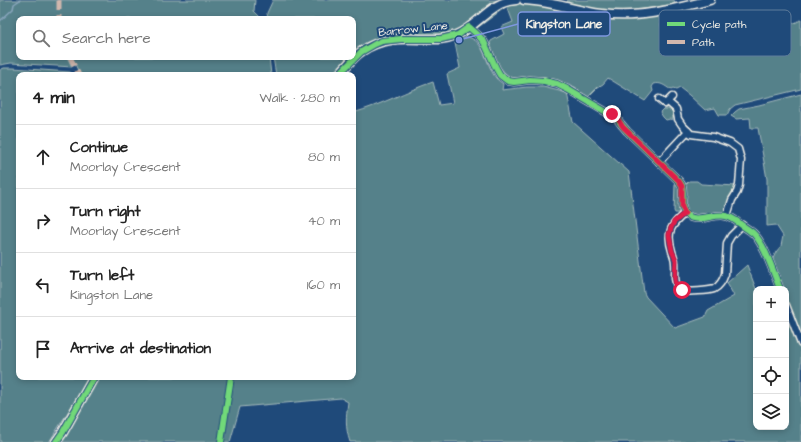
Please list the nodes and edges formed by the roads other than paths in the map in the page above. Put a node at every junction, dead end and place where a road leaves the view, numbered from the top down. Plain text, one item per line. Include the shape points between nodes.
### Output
1 (516, 0) edge
2 (524, 0) edge
3 (710, 0) edge
4 (666, 10) edge
5 (659, 11) edge
6 (469, 27) junction
7 (356, 57) edge
8 (353, 60) edge
9 (341, 72) edge
10 (659, 99) dead end
11 (688, 131) junction
12 (659, 162) junction
13 (685, 213) junction
14 (727, 216) junction
15 (742, 225) junction
16 (779, 286) edge
17 (789, 313) edge
18 (801, 344) edge
19 (92, 380) edge
20 (56, 442) edge

1 - 6 main road, Barrow Lane via 500,4
2 - 5 main road via 598,14 623,16
3 - 4 main road
6 - 7 main road, Barrow Lane via 458,34 441,39 382,41
6 - 12 street via 484,42 500,75 508,81 544,81 567,89 616,116 620,124
8 - 9 main road, Barrow Lane
10 - 11 street via 665,104 670,99 674,107 679,109 678,119
11 - 12 street
11 - 14 street via 694,135 725,141 738,149 739,185
12 - 13 street via 682,186 682,207
13 - 14 street via 696,218
13 - 15 street via 674,222 669,235 676,260 676,285 686,291 710,290 724,279 727,243
14 - 15 street
15 - 16 street via 758,239
17 - 18 street
19 - 20 main road

